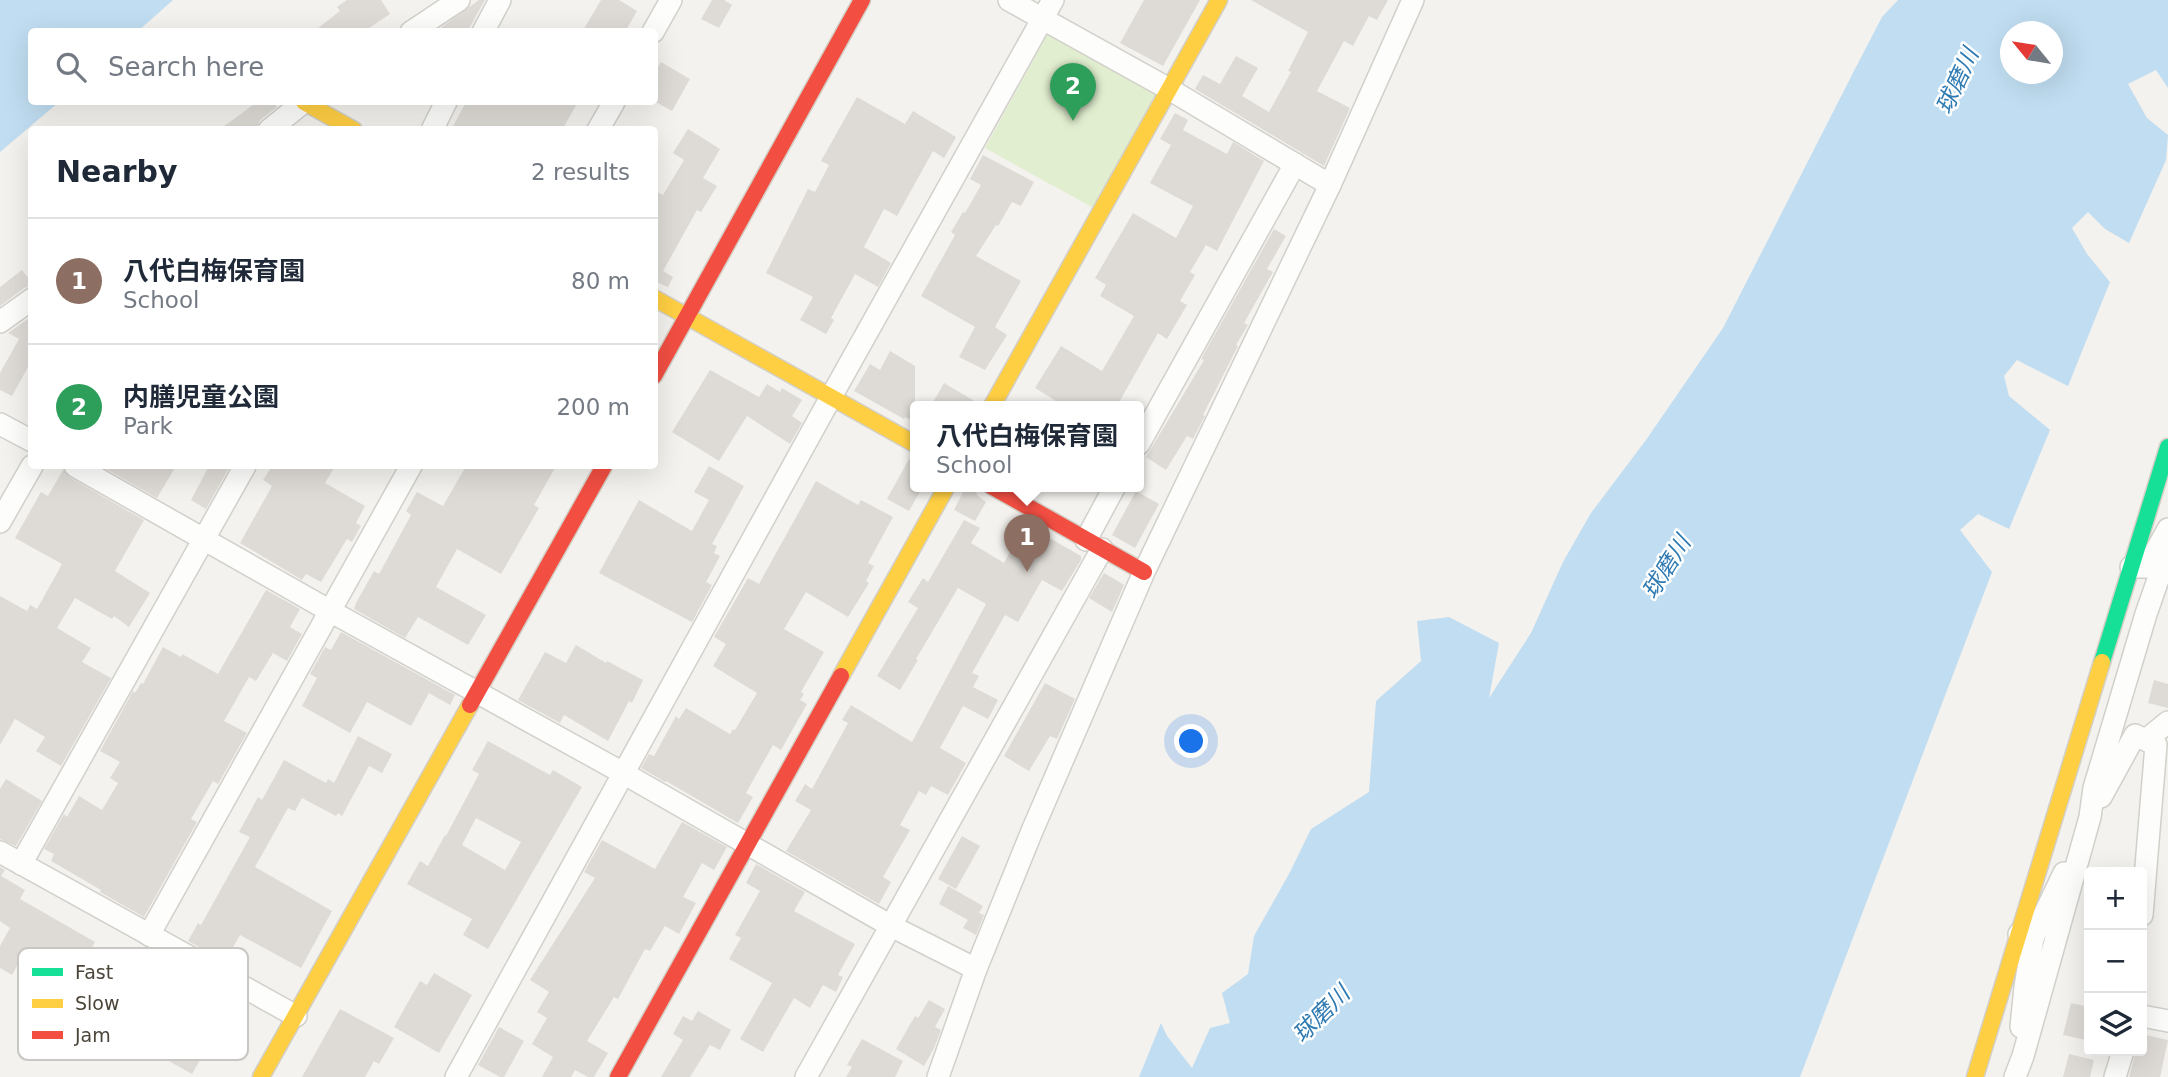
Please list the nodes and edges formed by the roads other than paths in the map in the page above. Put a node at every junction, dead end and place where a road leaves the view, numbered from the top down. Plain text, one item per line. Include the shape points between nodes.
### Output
1 (459, 0) edge
2 (500, 0) edge
3 (671, 0) edge
4 (862, 0) edge
5 (1009, 0) edge
6 (1219, 0) edge
7 (1413, 0) edge
8 (1048, 9) edge
9 (417, 28) edge
10 (485, 28) edge
11 (655, 28) edge
12 (1169, 89) junction
13 (300, 105) edge
14 (309, 105) edge
15 (444, 105) edge
16 (612, 105) edge
17 (274, 126) edge
18 (347, 126) edge
19 (434, 126) edge
20 (600, 126) edge
21 (1295, 164) junction
22 (1330, 184) junction
23 (658, 300) edge
24 (28, 302) edge
25 (688, 316) junction
26 (0, 322) edge
27 (658, 369) edge
28 (831, 397) junction
29 (995, 401) edge
30 (0, 424) edge
31 (1144, 435) edge
32 (28, 439) edge
33 (910, 441) edge
34 (2168, 447) edge
35 (30, 469) edge
36 (80, 469) edge
37 (242, 469) edge
38 (409, 469) edge
39 (602, 469) edge
40 (944, 492) edge
41 (1002, 492) edge
42 (1113, 492) edge
43 (0, 522) edge
44 (2168, 529) edge
45 (204, 539) junction
46 (1094, 544) junction
47 (2168, 551) edge
48 (2131, 567) junction
49 (1144, 572) junction
50 (330, 611) junction
51 (477, 690) junction
52 (2168, 722) edge
53 (2146, 740) junction
54 (624, 773) junction
55 (2090, 817) junction
56 (2158, 844) edge
57 (748, 845) junction
58 (0, 852) edge
59 (21, 864) junction
60 (2147, 893) edge
61 (891, 926) junction
62 (149, 934) junction
63 (2026, 936) junction
64 (174, 948) edge
65 (976, 969) junction
66 (248, 989) edge
67 (296, 1016) junction
68 (2147, 1017) edge
69 (2168, 1021) edge
70 (2121, 1056) edge
71 (2025, 1067) edge
72 (261, 1077) edge
73 (456, 1077) edge
74 (618, 1077) edge
75 (806, 1077) edge
76 (938, 1077) edge
77 (1975, 1077) edge
78 (2015, 1077) edge
79 (2115, 1077) edge

1 - 9 street
2 - 10 street
3 - 11 street
4 - 25 street
5 - 8 street
6 - 12 street
7 - 22 street
8 - 12 street
8 - 28 street
12 - 21 street
12 - 29 street
13 - 17 street
14 - 18 street
15 - 19 street
16 - 20 street
21 - 22 street
21 - 31 street
22 - 49 street
23 - 25 street
24 - 26 street
25 - 27 street
25 - 28 street
28 - 33 street
28 - 54 street
30 - 32 street
34 - 48 street
35 - 43 street
36 - 45 street
37 - 45 street
38 - 50 street
39 - 51 street
40 - 57 street
41 - 46 street
42 - 46 street
44 - 48 street via 2147,567
45 - 50 street
45 - 59 street
46 - 49 street
46 - 61 street
47 - 55 street via 2094,788
48 - 63 street
49 - 65 street
50 - 51 street
50 - 62 street
51 - 54 street
51 - 67 street
52 - 53 street
53 - 55 street via 2135,735
53 - 56 street via 2156,745
54 - 57 street
54 - 73 street
55 - 63 street
55 - 71 street
56 - 60 street
57 - 61 street
57 - 74 street
58 - 59 street
59 - 62 street
61 - 65 street
61 - 75 street
62 - 64 street
63 - 71 street via 2020,1037
63 - 77 street
65 - 76 street
66 - 67 street
67 - 72 street
68 - 69 street
70 - 79 street
71 - 78 street

